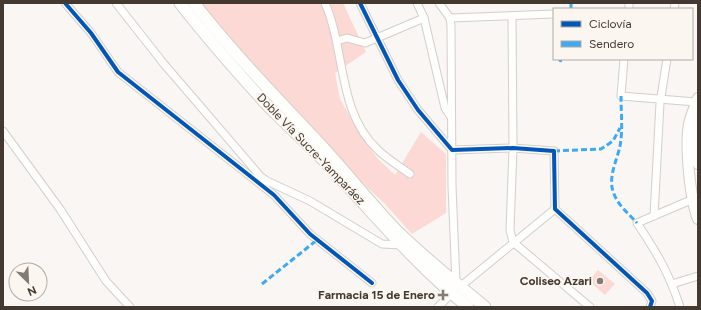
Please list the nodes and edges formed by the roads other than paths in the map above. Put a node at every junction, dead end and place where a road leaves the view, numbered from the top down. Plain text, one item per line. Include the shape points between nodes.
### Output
1 (65, 3) edge
2 (116, 3) edge
3 (180, 3) edge
4 (194, 3) edge
5 (325, 3) edge
6 (360, 3) edge
7 (417, 3) edge
8 (439, 3) edge
9 (553, 14) edge
10 (512, 16) junction
11 (424, 18) junction
12 (450, 18) junction
13 (377, 38) junction
14 (337, 41) junction
15 (624, 60) edge
16 (667, 60) edge
17 (660, 99) junction
18 (697, 100) edge
19 (452, 118) junction
20 (698, 118) edge
21 (3, 131) edge
22 (694, 132) edge
23 (513, 148) junction
24 (452, 150) junction
25 (698, 164) edge
26 (410, 174) dead end
27 (264, 183) junction
28 (695, 197) edge
29 (556, 209) junction
30 (654, 216) junction
31 (698, 219) edge
32 (513, 242) junction
33 (405, 244) junction
34 (698, 276) edge
35 (372, 283) dead end
36 (672, 284) junction
37 (456, 289) junction
38 (588, 306) edge
39 (130, 307) edge
40 (438, 307) edge
41 (468, 307) edge
42 (485, 307) edge
43 (650, 307) edge
44 (680, 307) edge

1 - 27 street via 91,33 118,72
2 - 27 street
3 - 33 highway, Doble Vía Sucre-Yamparáez via 271,108
4 - 33 highway, Doble Vía Sucre-Yamparáez via 264,86 354,181
5 - 14 street
6 - 13 street
7 - 11 street
8 - 12 street
9 - 10 street
10 - 12 street
10 - 23 street
11 - 13 street
11 - 19 street via 446,108
12 - 19 street
13 - 14 street via 365,43 347,38
13 - 24 street via 398,80 414,104
14 - 26 street via 347,98 363,132 378,150
15 - 17 street via 621,96
16 - 17 street
17 - 18 street
17 - 30 street
18 - 22 main road via 689,125
19 - 24 street
20 - 22 main road
21 - 39 street via 60,209 106,281
22 - 25 main road
22 - 28 main road
23 - 24 street
23 - 29 street via 554,151
23 - 32 street via 510,230
24 - 37 street
27 - 33 street via 310,201 382,244
27 - 35 street via 317,240
28 - 30 street
28 - 31 main road
29 - 32 street
29 - 43 street via 647,293 652,301
30 - 36 street via 637,223 659,256
32 - 37 street
32 - 38 street
33 - 37 highway, Doble Vía Sucre-Yamparáez
34 - 36 street
36 - 44 street
37 - 40 street
37 - 41 highway, Doble Vía Sucre-Yamparáez
37 - 42 highway, Doble Vía Sucre-Yamparáez

